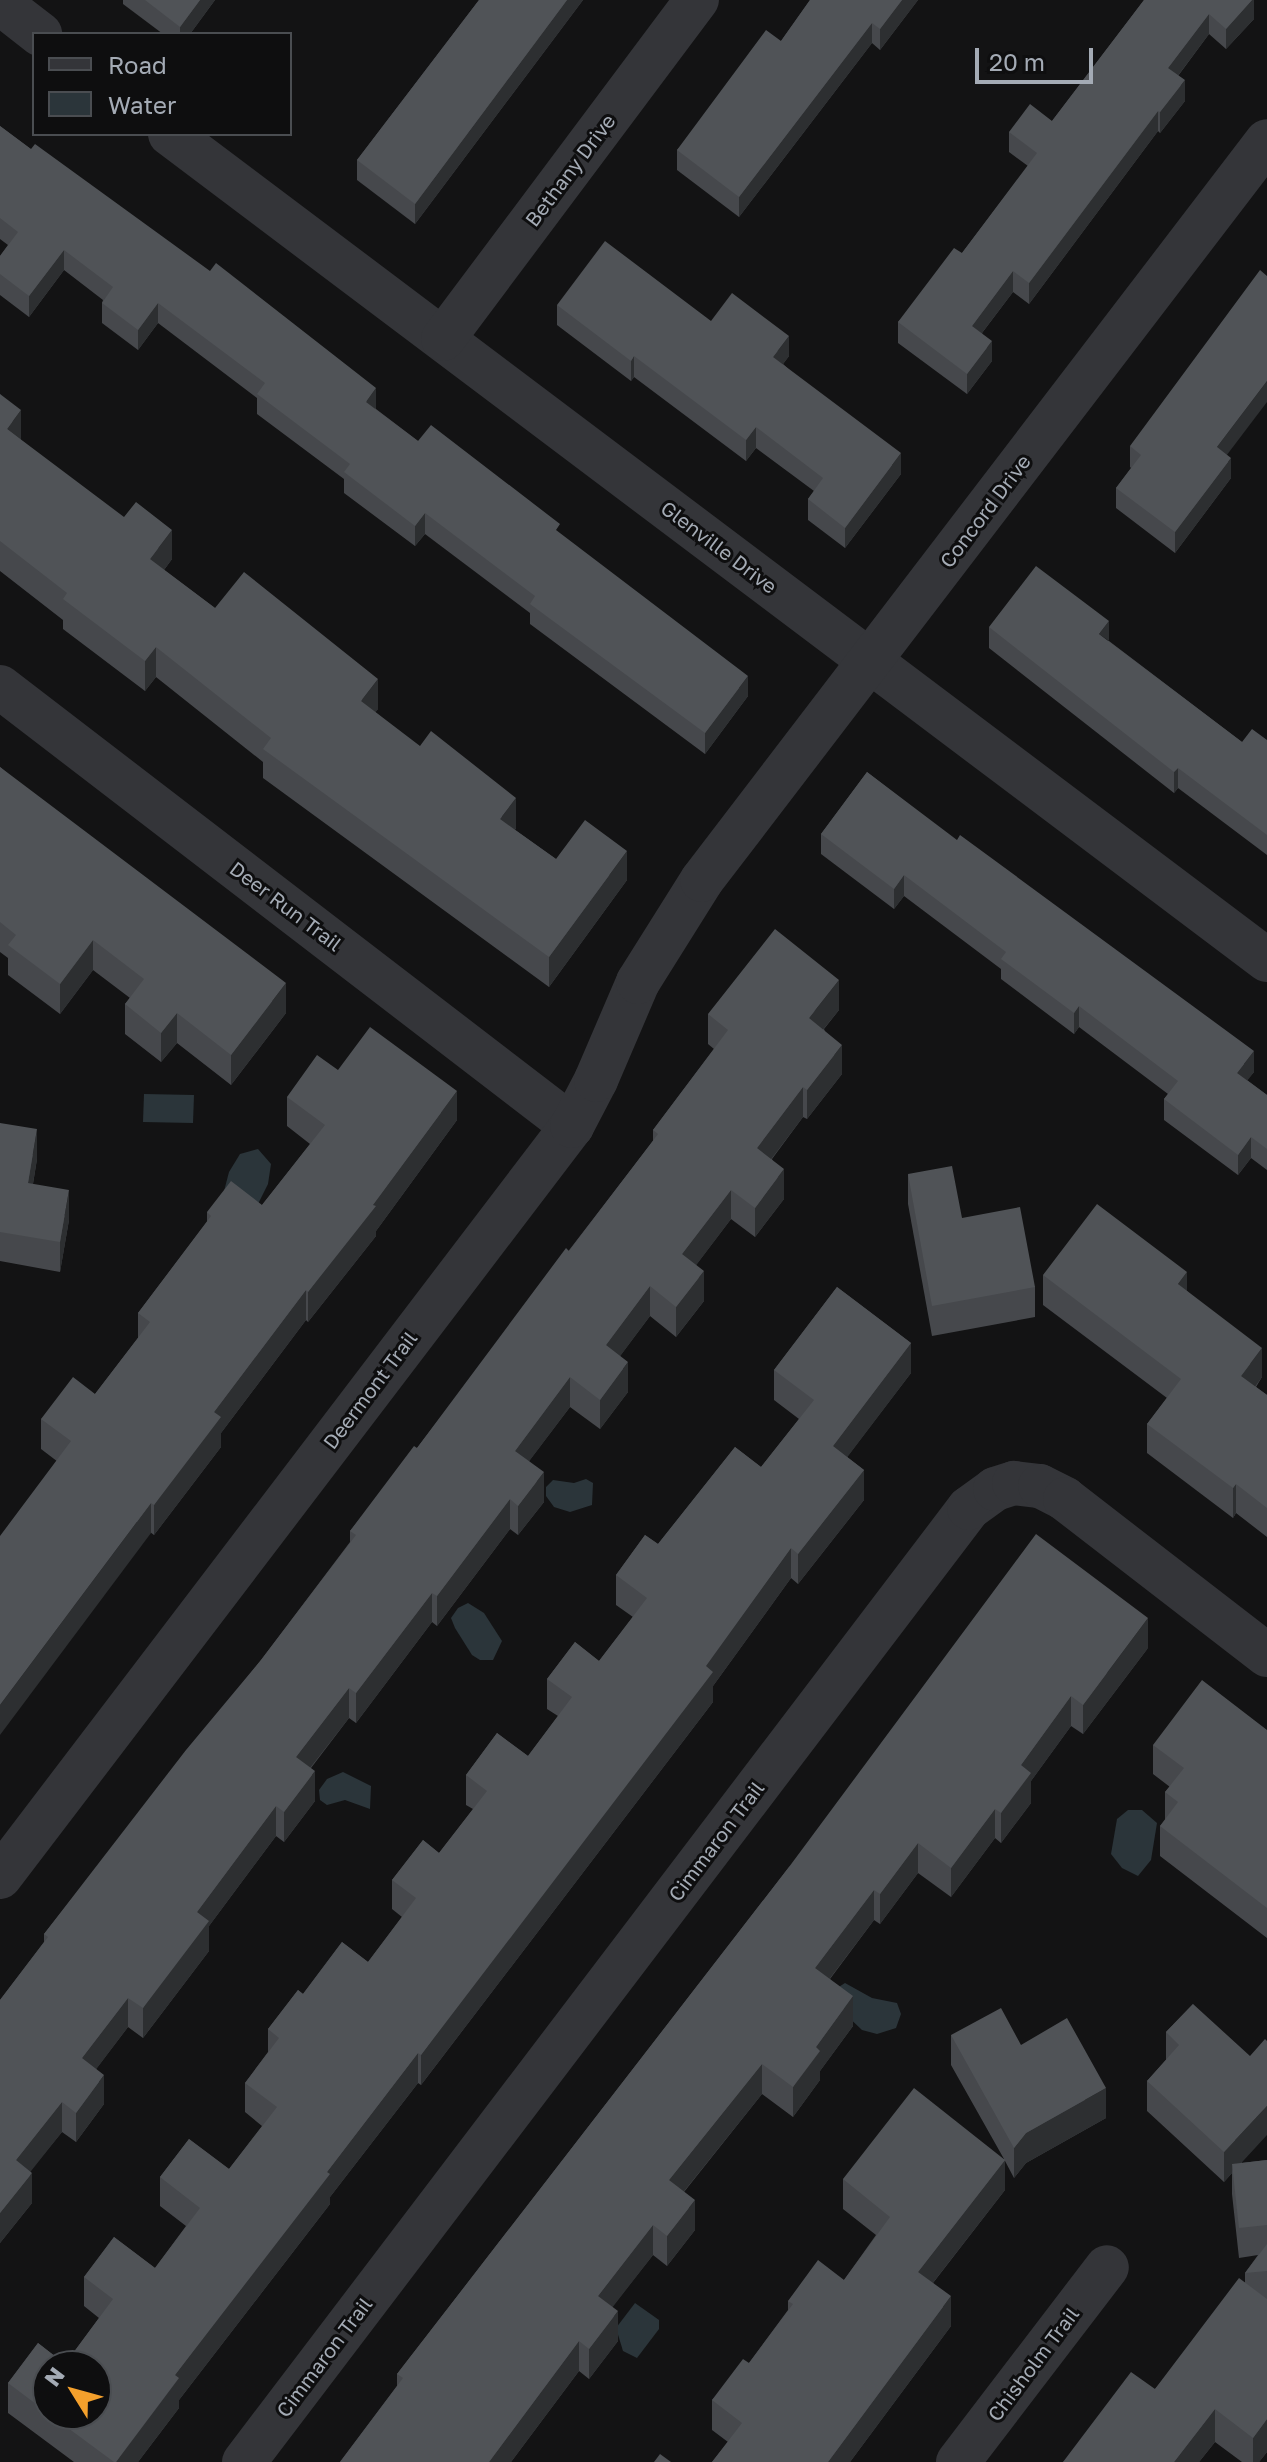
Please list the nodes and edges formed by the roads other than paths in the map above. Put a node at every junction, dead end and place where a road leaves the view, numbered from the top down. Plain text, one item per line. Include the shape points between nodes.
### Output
1 (697, 0) edge
2 (173, 136) edge
3 (1267, 141) edge
4 (443, 339) junction
5 (871, 661) junction
6 (0, 687) edge
7 (702, 880) joint
8 (1267, 960) edge
9 (572, 1126) junction
10 (1267, 1655) edge
11 (0, 1877) edge
12 (1107, 2267) dead end
13 (244, 2462) edge
14 (958, 2462) edge

1 - 4 street, Bethany Drive
2 - 4 street, Glenville Drive
3 - 5 street, Concord Drive
4 - 5 street, Glenville Drive
5 - 7 street, Concord Drive
5 - 8 street, Glenville Drive
6 - 9 street, Deer Run Trail
7 - 9 street, Deermont Trail via 638,982
9 - 11 street, Deermont Trail
10 - 13 street, Cimmaron Trail via 1065,1499 1040,1486 1014,1483 969,1508
12 - 14 street, Chisholm Trail

